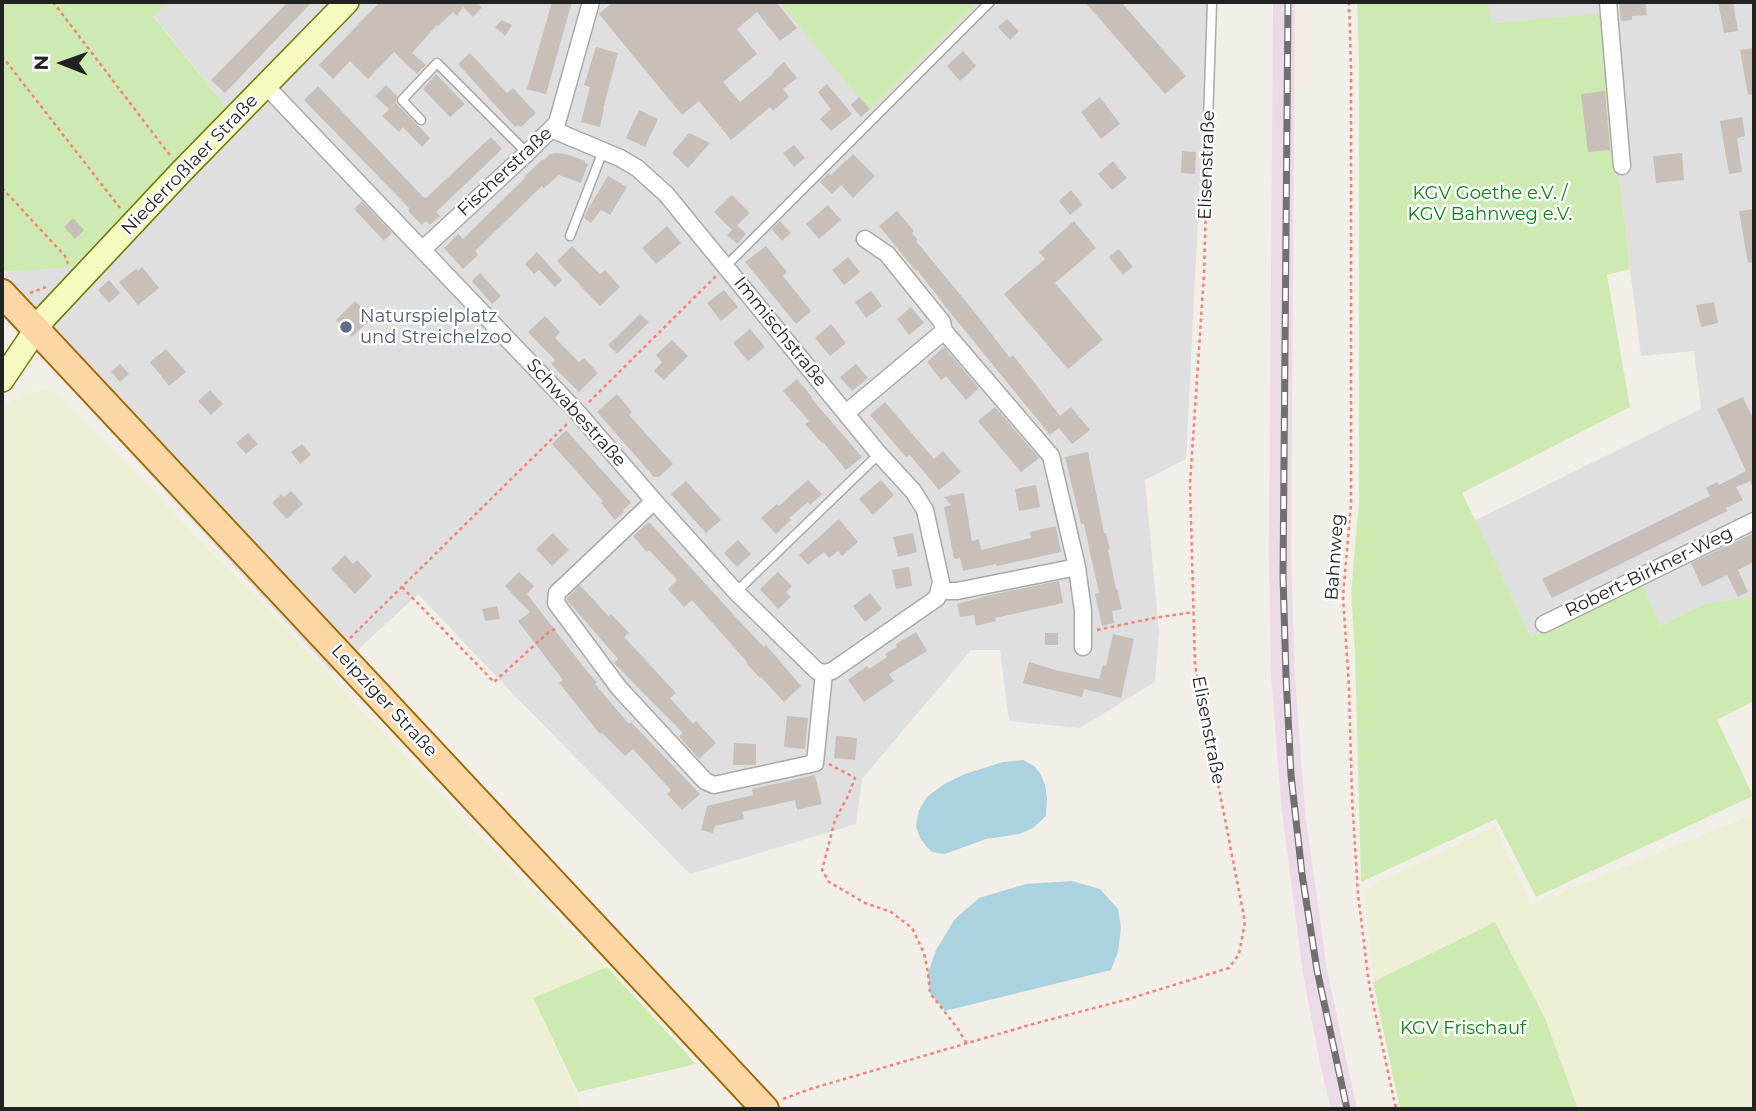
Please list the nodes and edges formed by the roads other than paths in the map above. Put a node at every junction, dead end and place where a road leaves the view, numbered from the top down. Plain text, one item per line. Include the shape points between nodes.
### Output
1 (347, 2) edge
2 (590, 2) edge
3 (990, 2) edge
4 (1212, 2) edge
5 (1608, 2) edge
6 (266, 86) junction
7 (421, 120) dead end
8 (1208, 123) road end
9 (551, 129) junction
10 (603, 151) junction
11 (527, 153) junction
12 (1622, 166) dead end
13 (570, 236) dead end
14 (865, 239) dead end
15 (423, 249) junction
16 (726, 266) junction
17 (2, 293) edge
18 (36, 329) junction
19 (944, 331) junction
20 (2, 380) edge
21 (846, 413) junction
22 (879, 454) junction
23 (654, 501) junction
24 (1754, 521) edge
25 (1077, 567) junction
26 (940, 591) junction
27 (736, 592) junction
28 (1544, 624) dead end
29 (1083, 640) road end
30 (824, 673) junction
31 (772, 1105) edge

1 - 6 main road, Niederroßlaer Straße
2 - 9 street, Fischerstraße via 557,123
3 - 16 lane
4 - 8 lane, Elisenstraße
5 - 12 street
6 - 15 street, Schwabestraße
6 - 18 main road, Niederroßlaer Straße
7 - 11 lane via 402,100 438,63
9 - 10 street, Immischstraße
9 - 11 street, Fischerstraße
10 - 13 lane
10 - 16 street, Immischstraße via 637,168 666,194
11 - 15 street, Fischerstraße
14 - 19 street via 887,254 942,321
15 - 23 street, Schwabestraße
16 - 21 street, Immischstraße
17 - 18 main road, Leipziger Straße
18 - 20 main road, Niederroßlaer Straße
18 - 31 main road, Leipziger Straße
19 - 21 street
19 - 25 street via 1051,456
21 - 22 street, Immischstraße
22 - 26 street, Immischstraße via 925,510
22 - 27 lane
23 - 27 street, Schwabestraße
23 - 30 street via 556,593 556,603 619,688 705,781 714,785 814,763
24 - 28 street, Robert-Birkner-Weg
25 - 26 street
25 - 29 street
26 - 30 street via 937,598
27 - 30 street, Schwabestraße

